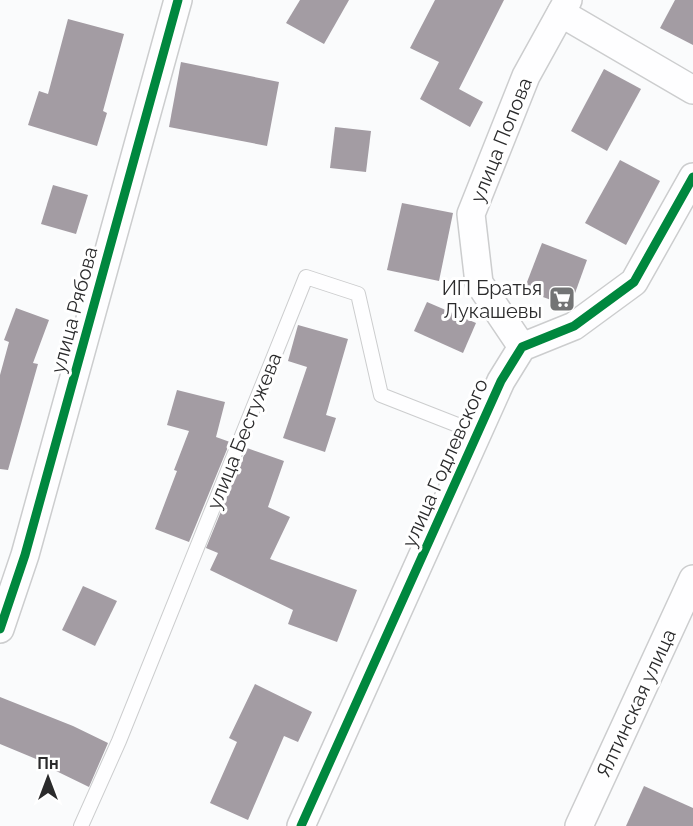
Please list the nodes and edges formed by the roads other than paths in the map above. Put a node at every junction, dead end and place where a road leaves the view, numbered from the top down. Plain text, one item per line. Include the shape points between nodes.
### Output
1 (178, 0) edge
2 (565, 6) edge
3 (693, 90) edge
4 (693, 177) edge
5 (522, 347) junction
6 (478, 433) junction
7 (693, 579) edge
8 (0, 629) edge
9 (81, 826) edge
10 (301, 826) edge
11 (579, 826) edge

1 - 8 street, улица Рябова via 26,555
2 - 3 street
2 - 5 street, улица Попова via 526,76 471,214 479,283
4 - 5 street via 634,282 574,326
5 - 6 street, улица Годлевского via 501,381
6 - 9 lane, улица Бестужева via 381,395 358,294 306,277
6 - 10 street, улица Годлевского
7 - 11 street, Ялтинская улица

